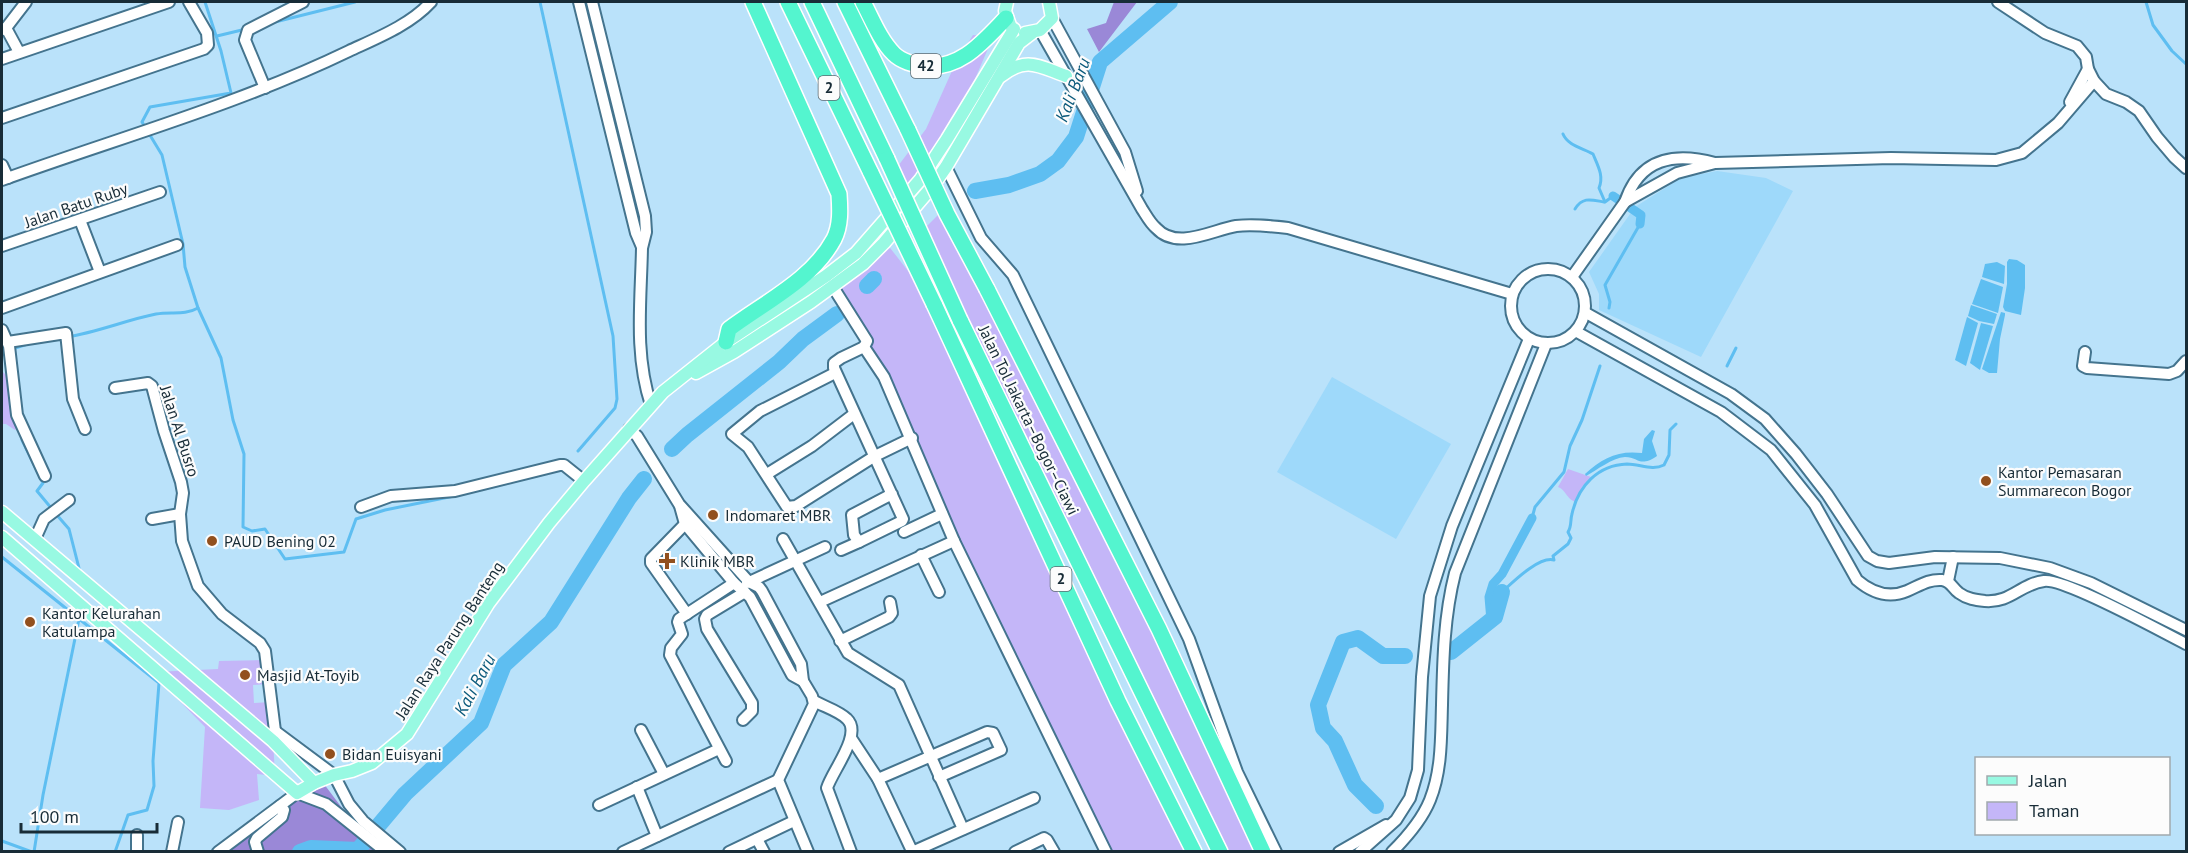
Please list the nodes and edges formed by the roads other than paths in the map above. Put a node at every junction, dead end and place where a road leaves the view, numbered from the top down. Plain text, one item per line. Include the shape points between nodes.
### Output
1 (26, 2) edge
2 (169, 2) edge
3 (189, 2) edge
4 (303, 2) edge
5 (430, 2) edge
6 (579, 2) edge
7 (592, 2) edge
8 (753, 2) edge
9 (788, 2) edge
10 (812, 2) edge
11 (844, 2) edge
12 (863, 2) edge
13 (1007, 2) edge
14 (1049, 2) edge
15 (1998, 2) edge
16 (1052, 18) junction
17 (1010, 23) junction
18 (4, 29) edge
19 (1036, 32) junction
20 (19, 52) junction
21 (2, 59) edge
22 (2088, 69) junction
23 (996, 80) junction
24 (1068, 80) junction
25 (2094, 81) junction
26 (265, 88) junction
27 (2, 118) edge
28 (2058, 123) junction
29 (1715, 163) junction
30 (1654, 164) junction
31 (2, 165) edge
32 (946, 167) junction
33 (2187, 168) edge
34 (5, 179) edge
35 (1661, 182) junction
36 (160, 192) dead end
37 (1625, 202) junction
38 (1142, 209) junction
39 (80, 220) junction
40 (177, 245) dead end
41 (2, 246) edge
42 (642, 248) junction
43 (100, 272) junction
44 (1572, 277) junction
45 (836, 291) junction
46 (1512, 294) junction
47 (2, 308) edge
48 (1586, 313) junction
49 (2, 330) edge
50 (1577, 332) junction
51 (1529, 339) junction
52 (866, 344) junction
53 (1546, 344) junction
54 (9, 347) junction
55 (730, 347) junction
56 (2085, 352) dead end
57 (2187, 361) edge
58 (2, 366) edge
59 (835, 373) junction
60 (11, 374) junction
61 (115, 388) dead end
62 (651, 405) junction
63 (854, 414) junction
64 (85, 429) dead end
65 (633, 432) junction
66 (912, 438) junction
67 (875, 456) junction
68 (767, 474) junction
69 (45, 476) dead end
70 (584, 481) junction
71 (892, 494) junction
72 (69, 500) dead end
73 (361, 507) dead end
74 (2, 512) edge
75 (180, 514) junction
76 (942, 514) junction
77 (152, 519) dead end
78 (688, 521) junction
79 (904, 532) dead end
80 (2, 537) edge
81 (35, 539) junction
82 (783, 539) dead end
83 (954, 541) junction
84 (859, 542) junction
85 (825, 547) dead end
86 (841, 550) dead end
87 (921, 555) junction
88 (1953, 557) junction
89 (796, 560) junction
90 (2050, 568) junction
91 (2047, 580) junction
92 (1948, 581) junction
93 (742, 586) junction
94 (939, 592) dead end
95 (820, 602) junction
96 (890, 602) dead end
97 (687, 614) junction
98 (2187, 630) edge
99 (840, 641) junction
100 (2187, 644) edge
101 (814, 701) junction
102 (743, 720) dead end
103 (1421, 721) junction
104 (1441, 721) junction
105 (641, 730) dead end
106 (274, 736) junction
107 (851, 738) junction
108 (719, 748) junction
109 (930, 758) junction
110 (726, 761) dead end
111 (664, 774) junction
112 (334, 775) junction
113 (939, 777) junction
114 (878, 779) junction
115 (778, 780) junction
116 (314, 783) junction
117 (637, 787) junction
118 (297, 793) junction
119 (1034, 798) dead end
120 (599, 805) dead end
121 (280, 806) junction
122 (1396, 820) junction
123 (794, 821) junction
124 (178, 822) dead end
125 (360, 824) junction
126 (963, 830) junction
127 (137, 835) dead end
128 (657, 836) junction
129 (757, 839) junction
130 (384, 846) edge
131 (912, 851) edge
132 (137, 852) edge
133 (172, 852) edge
134 (218, 852) edge
135 (258, 852) edge
136 (400, 852) edge
137 (623, 852) edge
138 (729, 852) edge
139 (764, 852) edge
140 (808, 852) edge
141 (851, 852) edge
142 (1015, 852) edge
143 (1054, 852) edge
144 (1106, 852) edge
145 (1194, 852) edge
146 (1220, 852) edge
147 (1263, 852) edge
148 (1276, 852) edge
149 (1339, 852) edge
150 (1360, 852) edge
151 (1392, 852) edge

1 - 18 street
2 - 20 street
3 - 27 street via 207,33 208,45 204,49
4 - 26 street via 248,30 245,40
5 - 26 street via 388,32
6 - 42 street
7 - 42 street via 643,206 646,232
8 - 55 highway via 839,194 840,216 834,238 817,262 729,329
9 - 145 highway, 2, bridge via 1118,701
10 - 146 highway, Jalan Tol Jakarta–Bogor–Ciawi / 2, bridge via 960,320
11 - 147 highway, bridge via 947,214 1159,629
12 - 17 highway, 42 via 896,56 918,65 941,66 963,57
13 - 17 main road via 1005,11
14 - 16 main road
15 - 22 street via 2037,28 2077,46 2086,57
16 - 19 main road, Jalan Raya Parung Banteng
16 - 38 street via 1125,152
17 - 19 main road via 1024,33
17 - 55 main road, Jalan Raya Parung Banteng via 947,139 920,180 856,253
18 - 20 street
19 - 23 main road, Jalan Raya Parung Banteng via 1019,43
19 - 24 street
20 - 21 street
22 - 25 street
22 - 28 street
23 - 24 main road via 1011,68 1029,63
23 - 32 main road, Jalan Raya Parung Banteng
24 - 38 street
25 - 28 street
25 - 33 street via 2106,93 2139,111
26 - 34 street
28 - 29 street via 2022,153 1996,160 1891,158
29 - 30 street via 1694,157
29 - 35 street via 1677,173
30 - 35 street
30 - 37 street via 1629,190
31 - 34 street
32 - 45 main road, Jalan Raya Parung Banteng via 884,243
32 - 148 street via 981,238 1013,275 1189,639 1237,772
35 - 37 street
36 - 39 street, Jalan Batu Ruby
37 - 44 street
38 - 46 street via 1156,229 1170,236 1189,238 1236,226 1288,228
39 - 41 street, Jalan Batu Ruby
39 - 43 street
40 - 43 street
42 - 62 street via 640,359
43 - 47 street
44 - 46 street via 1553,269 1533,272
44 - 48 street via 1584,293
45 - 52 street
45 - 55 main road, Jalan Raya Parung Banteng
46 - 51 street via 1512,318
48 - 50 street
48 - 88 street via 1731,394 1765,419 1827,494 1868,556 1889,563
49 - 54 street
50 - 53 street via 1568,339
50 - 92 street via 1721,412 1771,450 1815,505 1857,580 1867,589 1887,595 1906,592 1932,580
51 - 53 street
51 - 103 street via 1436,572 1426,617
52 - 59 street via 834,363
52 - 66 street
53 - 104 street via 1455,573 1446,614
54 - 60 street
54 - 64 street via 64,332 68,339 73,399
55 - 62 main road, Jalan Raya Parung Banteng via 663,392
56 - 57 street via 2083,366 2087,368 2172,373
58 - 60 street
59 - 63 street
59 - 68 street via 760,411 732,434 748,447
60 - 69 street via 17,415
61 - 75 street, Jalan Al Busro via 151,384 181,482
62 - 65 main road, Jalan Raya Parung Banteng
63 - 67 street
63 - 68 street
65 - 70 main road, Jalan Raya Parung Banteng
65 - 78 street
66 - 67 street
66 - 76 street
67 - 68 street via 792,507 787,507
67 - 71 street
70 - 73 street via 560,465 455,491 391,496
70 - 112 main road, Jalan Raya Parung Banteng via 488,604 408,734 372,763
71 - 84 street via 852,515 854,535
71 - 84 street via 902,521
72 - 81 street via 44,519
74 - 81 main road
75 - 77 street
75 - 106 street, Jalan Al Busro via 182,541 198,586 222,614 263,646
76 - 79 street
76 - 83 street
78 - 93 street
78 - 97 street via 651,559
80 - 118 main road
81 - 106 main road
82 - 89 street
83 - 87 street
83 - 144 street
84 - 86 street
85 - 89 street
87 - 94 street
87 - 95 street
88 - 90 street via 2000,558
88 - 92 street
89 - 93 street
89 - 95 street
90 - 91 street
90 - 98 street via 2091,582
91 - 92 street via 2029,584 1997,602 1971,599
91 - 100 street via 2086,594
93 - 97 street
93 - 101 street via 759,587 762,591 801,664 803,681
93 - 102 street via 705,619 707,629 752,703 752,711
95 - 99 street
96 - 99 street via 889,617
97 - 108 street via 678,622 682,634 670,655
99 - 109 street via 848,653 899,685
101 - 107 street via 848,720
101 - 115 street
103 - 104 street
103 - 122 street via 1418,770 1410,798
104 - 151 street via 1440,760 1430,802
105 - 111 street
106 - 112 street
106 - 116 main road
107 - 114 street
107 - 141 street via 827,787
108 - 110 street
108 - 111 street
109 - 113 street
109 - 113 street via 988,732 993,733 1001,747 998,752
109 - 114 street
111 - 117 street
112 - 116 main road, Jalan Raya Parung Banteng
112 - 125 street
113 - 126 street
114 - 131 street
115 - 123 street
115 - 128 street
116 - 118 main road, Jalan Raya Parung Banteng
117 - 120 street
117 - 128 street
118 - 121 street, Jalan Raya Parung Banteng
118 - 125 street
119 - 126 street
121 - 134 street, Jalan Raya Parung Banteng
121 - 135 street via 284,810 282,817 255,842
122 - 149 street
122 - 150 street
123 - 129 street
123 - 140 street
124 - 133 street
125 - 130 street
126 - 131 street
127 - 132 street
128 - 137 street
129 - 138 street
129 - 139 street
130 - 136 street
142 - 143 street via 1044,838

